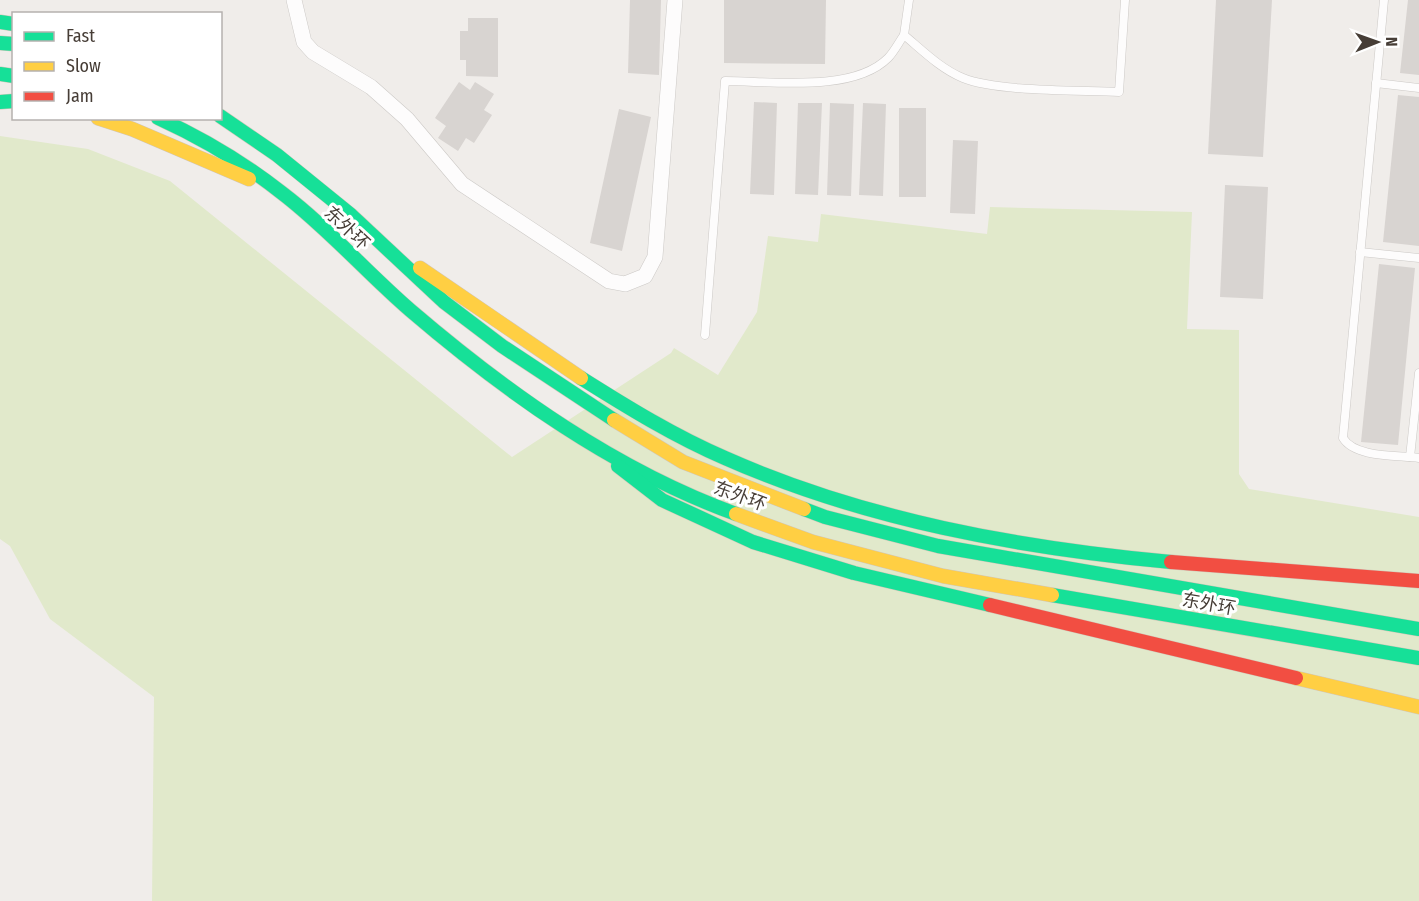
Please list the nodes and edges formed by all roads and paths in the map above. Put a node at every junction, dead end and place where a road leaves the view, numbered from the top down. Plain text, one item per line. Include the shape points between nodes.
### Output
1 (294, 0) edge
2 (675, 0) edge
3 (909, 0) edge
4 (1125, 0) edge
5 (1384, 0) edge
6 (904, 35) junction
7 (1376, 83) junction
8 (1419, 88) edge
9 (222, 117) edge
10 (104, 120) edge
11 (162, 120) edge
12 (283, 193) junction
13 (376, 238) junction
14 (1360, 252) junction
15 (1419, 258) edge
16 (705, 335) dead end
17 (1419, 373) edge
18 (578, 436) junction
19 (1415, 457) edge
20 (1419, 581) edge
21 (1419, 629) edge
22 (1419, 658) edge
23 (1419, 707) edge

1 - 2 street via 304,42 313,52 371,87 398,111 462,184 609,281 625,284 645,276 655,257
3 - 6 lane
4 - 6 lane via 1119,92 987,85 964,79 945,69
5 - 7 lane
6 - 16 lane via 888,58 866,73 840,81 725,81
7 - 8 lane
7 - 14 lane
9 - 13 main road, 东外环 via 278,155
10 - 12 main road
11 - 12 main road, 东外环 via 204,139
12 - 18 main road, 东外环 via 408,308 492,378
13 - 20 main road via 541,353 646,417 723,458 814,495 921,524 1143,560
13 - 21 main road, 东外环 via 444,302 559,385 683,462 768,497 825,517 938,546
14 - 15 lane
14 - 19 lane via 1343,438 1348,446 1358,450
17 - 19 lane
18 - 22 main road, 东外环 via 698,500 813,542 943,576
18 - 23 main road via 662,500 753,542 854,573

